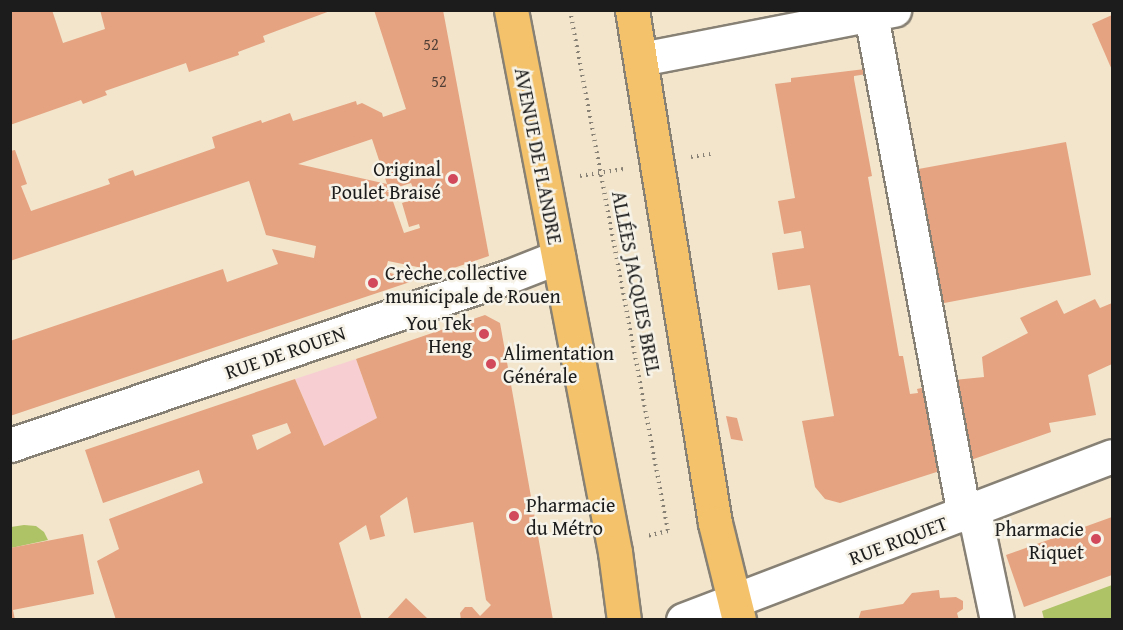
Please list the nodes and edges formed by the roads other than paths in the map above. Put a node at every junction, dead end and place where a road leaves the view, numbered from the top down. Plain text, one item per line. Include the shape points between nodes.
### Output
1 (511, 10) edge
2 (632, 10) edge
3 (882, 13) edge
4 (641, 59) junction
5 (558, 257) junction
6 (10, 445) edge
7 (1113, 456) edge
8 (969, 513) junction
9 (737, 611) edge
10 (624, 620) edge
11 (683, 620) edge
12 (997, 620) edge

1 - 5 main road, AVENUE DE FLANDRE
2 - 4 main road
3 - 4 street
3 - 8 street
4 - 9 main road via 715,523
5 - 6 street, RUE DE ROUEN
5 - 10 main road, AVENUE DE FLANDRE via 615,552
7 - 8 street, RUE RIQUET
8 - 9 street, RUE RIQUET
8 - 12 street
9 - 11 street, RUE RIQUET

